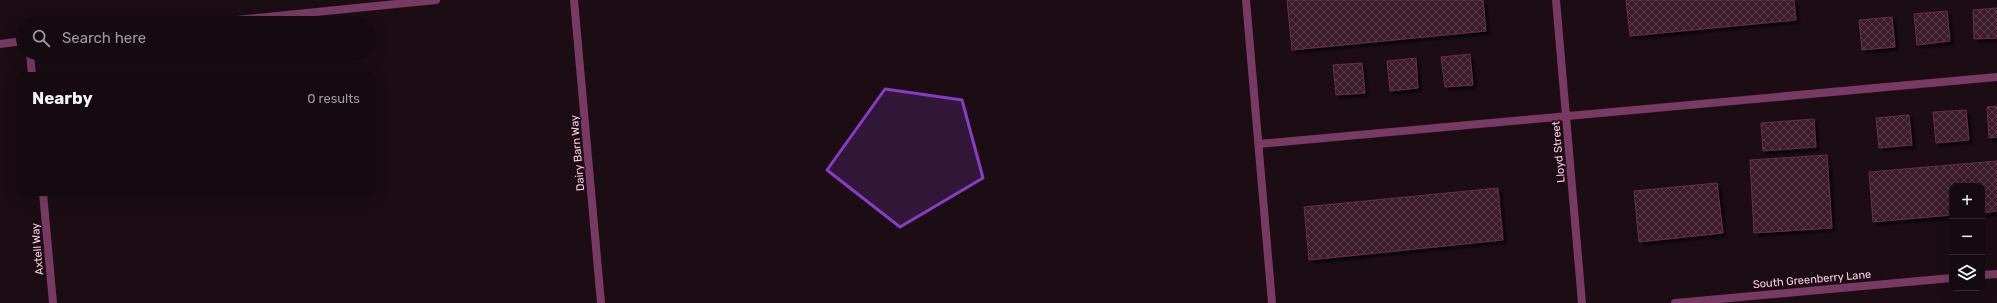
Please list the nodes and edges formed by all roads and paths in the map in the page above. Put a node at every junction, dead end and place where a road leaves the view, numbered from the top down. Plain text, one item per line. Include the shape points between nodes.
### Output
1 (436, 0) edge
2 (574, 0) edge
3 (1246, 0) edge
4 (1556, 0) edge
5 (410, 1) edge
6 (272, 16) edge
7 (16, 42) edge
8 (0, 44) edge
9 (31, 60) edge
10 (32, 72) edge
11 (1997, 76) edge
12 (1566, 117) junction
13 (1259, 144) junction
14 (43, 196) edge
15 (1997, 274) edge
16 (1985, 275) edge
17 (1949, 278) edge
18 (53, 303) edge
19 (602, 303) edge
20 (1272, 303) edge
21 (1582, 303) edge
22 (1675, 303) edge

1 - 5 street
2 - 19 street, Dairy Barn Way
3 - 13 street
4 - 12 street, Lloyd Street
5 - 6 street
7 - 8 street
9 - 10 street
11 - 12 street
12 - 13 street
12 - 21 street, Lloyd Street
13 - 20 street
14 - 18 street, Axtell Way
15 - 16 street
17 - 22 street, South Greenberry Lane

